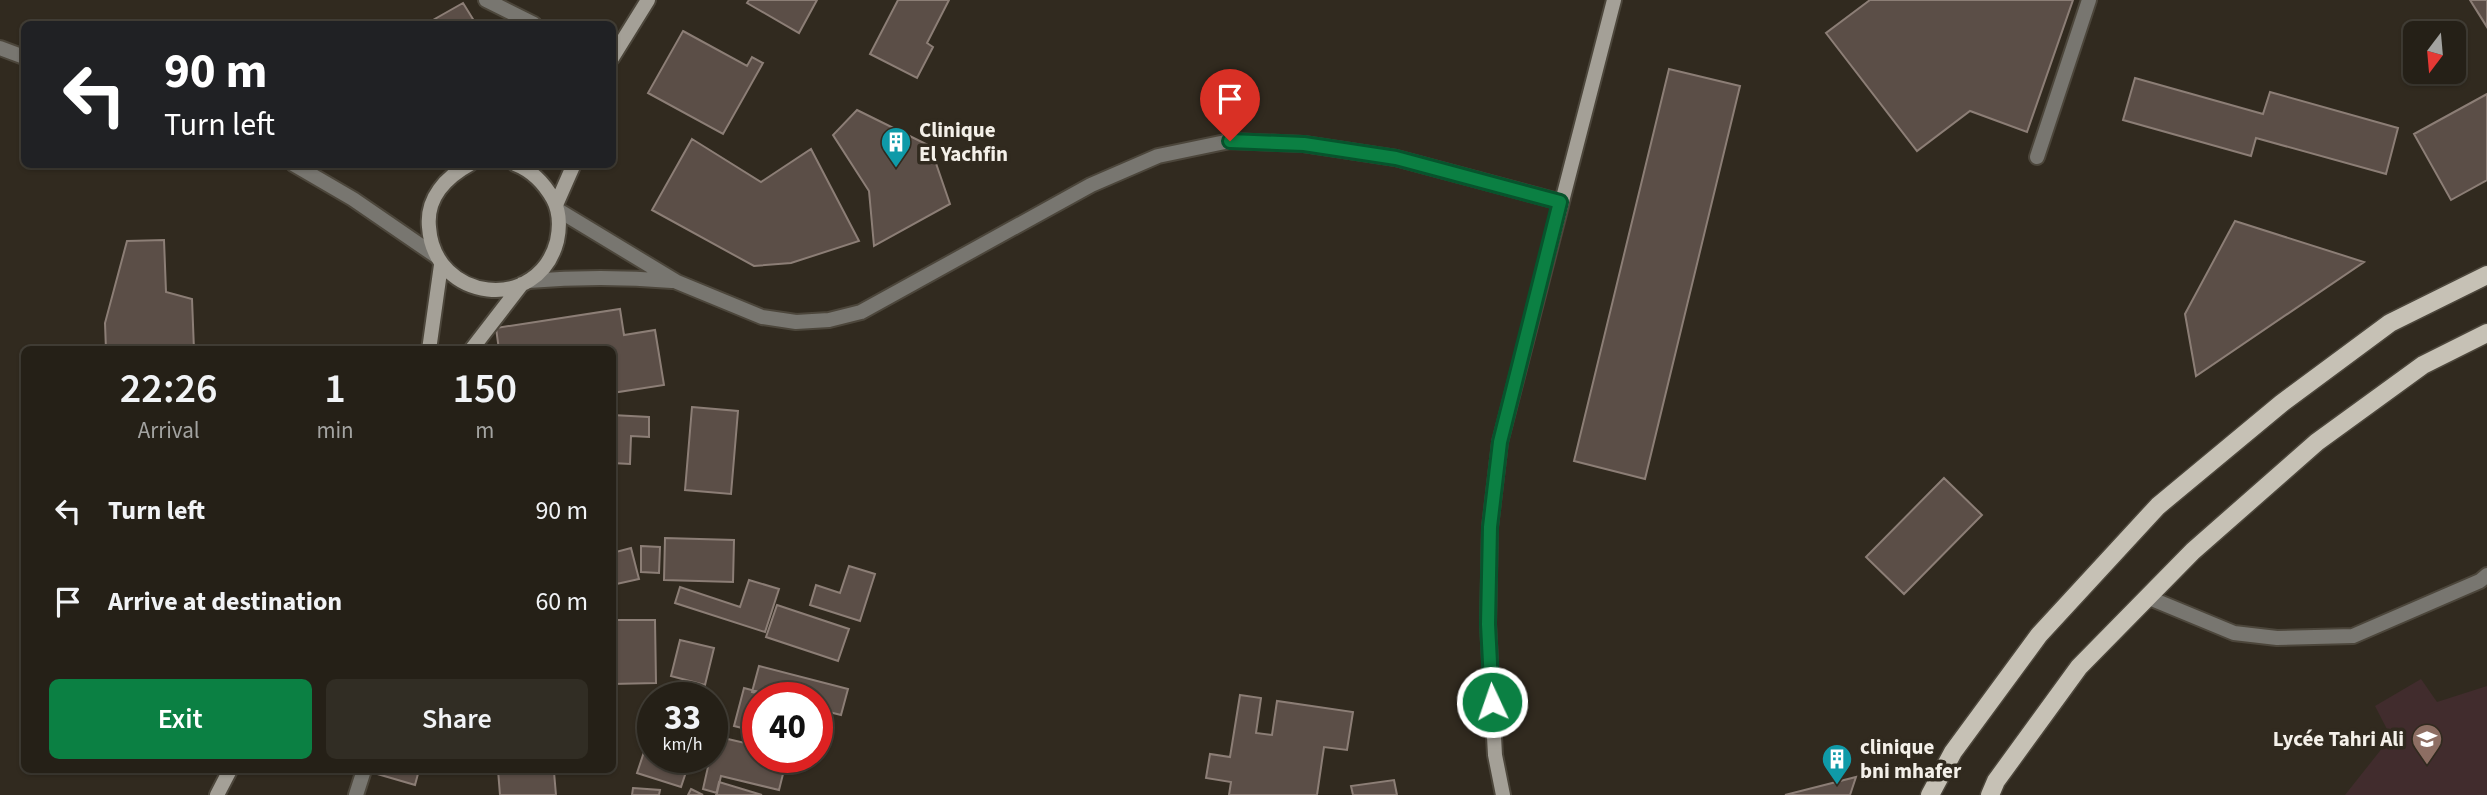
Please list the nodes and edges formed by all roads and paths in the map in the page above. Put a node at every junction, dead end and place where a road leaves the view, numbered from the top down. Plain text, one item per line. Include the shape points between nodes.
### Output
1 (486, 0) edge
2 (648, 0) edge
3 (1614, 0) edge
4 (2089, 0) edge
5 (528, 21) edge
6 (0, 48) edge
7 (616, 52) edge
8 (21, 56) edge
9 (2037, 157) dead end
10 (300, 168) edge
11 (462, 168) edge
12 (526, 168) edge
13 (572, 168) edge
14 (1560, 202) junction
15 (557, 208) junction
16 (438, 260) junction
17 (2487, 275) edge
18 (677, 282) junction
19 (525, 283) junction
20 (2487, 333) edge
21 (429, 346) edge
22 (474, 346) edge
23 (2487, 575) edge
24 (2147, 597) junction
25 (228, 773) edge
26 (363, 773) edge
27 (217, 795) edge
28 (356, 795) edge
29 (1503, 795) edge
30 (1930, 795) edge
31 (1990, 795) edge

1 - 5 street
2 - 7 street
3 - 14 street
4 - 9 street
6 - 8 street
10 - 16 street via 353,199
11 - 16 street via 441,185 432,202 428,220
12 - 15 street via 544,184
13 - 15 street
14 - 18 street via 1396,158 1304,144 1230,141 1158,156 1091,185 861,312 796,322 762,317
14 - 29 street via 1500,442 1490,527 1488,624 1495,755
15 - 18 street
15 - 19 street via 559,231 554,250 543,268
16 - 19 street via 458,280 478,289 500,290
16 - 21 street
17 - 30 main road via 2390,323 2281,403 2158,506 2039,635 1953,752
18 - 19 street via 578,277
19 - 22 street
20 - 24 main road via 2423,365 2317,442
23 - 24 street via 2353,636 2277,638 2234,633
24 - 31 main road via 2079,667
25 - 27 street
26 - 28 street

